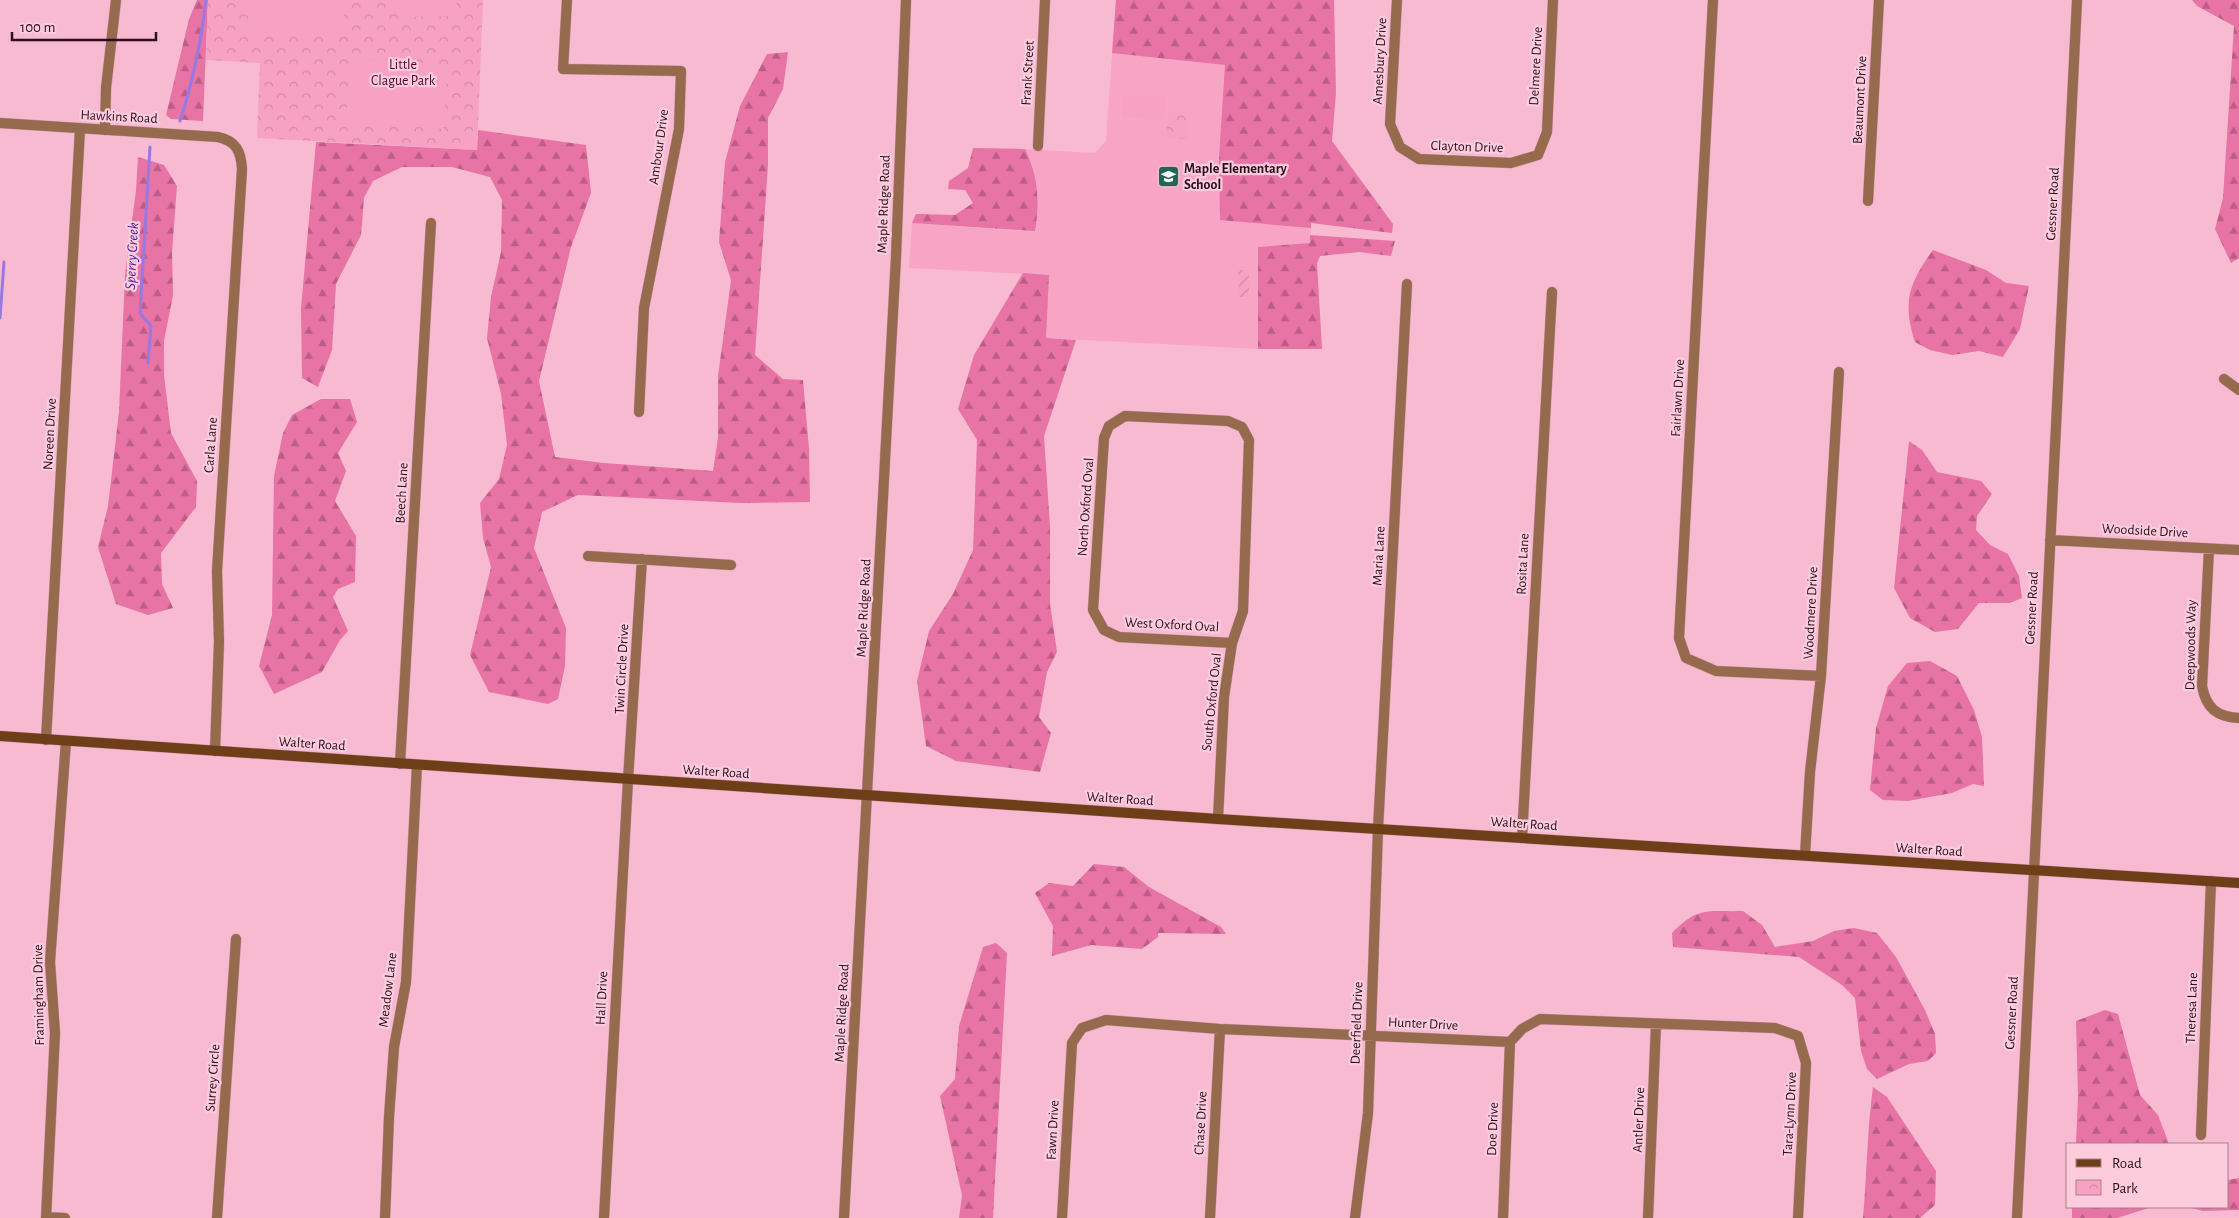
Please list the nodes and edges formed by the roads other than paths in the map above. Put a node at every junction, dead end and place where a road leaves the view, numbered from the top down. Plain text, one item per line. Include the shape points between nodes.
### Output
1 (116, 0) edge
2 (567, 0) edge
3 (906, 0) edge
4 (1045, 0) edge
5 (1397, 0) edge
6 (1553, 0) edge
7 (1713, 0) edge
8 (1879, 0) edge
9 (2077, 0) edge
10 (0, 124) edge
11 (1390, 124) joint
12 (80, 129) junction
13 (104, 130) junction
14 (1547, 132) joint
15 (235, 143) joint
16 (1038, 146) dead end
17 (1868, 200) dead end
18 (431, 223) dead end
19 (1407, 284) dead end
20 (1552, 292) dead end
21 (1839, 372) dead end
22 (2224, 379) dead end
23 (2239, 390) edge
24 (639, 412) dead end
25 (1125, 416) joint
26 (2050, 540) junction
27 (2209, 549) junction
28 (2239, 550) edge
29 (588, 556) dead end
30 (642, 559) junction
31 (731, 564) dead end
32 (1093, 610) joint
33 (1232, 643) junction
34 (1821, 676) junction
35 (2239, 718) edge
36 (0, 736) edge
37 (46, 740) junction
38 (66, 741) junction
39 (215, 751) junction
40 (400, 764) junction
41 (417, 765) junction
42 (628, 780) junction
43 (868, 795) junction
44 (1218, 819) junction
45 (1378, 829) junction
46 (1522, 838) junction
47 (1805, 856) junction
48 (2033, 870) junction
49 (2211, 881) junction
50 (2239, 883) edge
51 (236, 940) dead end
52 (1656, 1024) junction
53 (1220, 1029) junction
54 (1370, 1035) junction
55 (1510, 1042) junction
56 (1072, 1043) joint
57 (2201, 1135) dead end
58 (46, 1218) edge
59 (65, 1218) edge
60 (217, 1218) edge
61 (385, 1218) edge
62 (604, 1218) edge
63 (844, 1218) edge
64 (1062, 1218) edge
65 (1210, 1218) edge
66 (1355, 1218) edge
67 (1503, 1218) edge
68 (1648, 1218) edge
69 (1798, 1218) edge
70 (2016, 1218) edge

1 - 13 street
2 - 24 street, Ambour Drive via 563,69 681,71 678,128 644,308
3 - 43 street, Maple Ridge Road
4 - 16 street, Frank Street
5 - 11 street, Amesbury Drive
6 - 14 street, Delmere Drive
7 - 34 street, Fairlawn Drive via 1679,638 1686,658 1716,671
8 - 17 street, Beaumont Drive
9 - 26 street, Gessner Road
10 - 12 street, Hawkins Road
11 - 14 street, Clayton Drive via 1400,147 1419,159 1511,163 1538,155
12 - 13 street, Hawkins Road
12 - 37 street, Noreen Drive
13 - 15 street, Hawkins Road via 218,136
15 - 39 street, Carla Lane via 242,169 217,571 219,642
18 - 40 street, Beech Lane
19 - 45 street, Maria Lane
20 - 46 street, Rosita Lane
21 - 34 street, Woodmere Drive
22 - 23 street
25 - 32 street, North Oxford Oval via 1109,426 1104,438
25 - 33 street, South Oxford Oval via 1228,421 1242,427 1249,440 1243,611
26 - 27 street, Woodside Drive
26 - 48 street, Gessner Road
27 - 28 street, Woodside Drive
27 - 35 street, Deepwoods Way via 2202,686 2208,706 2223,717
29 - 30 street
30 - 31 street
30 - 42 street, Twin Circle Drive
32 - 33 street, West Oxford Oval via 1104,630 1119,637
33 - 44 street, South Oxford Oval via 1224,697
34 - 47 street, Woodmere Drive
36 - 37 street, Walter Road
37 - 38 street, Walter Road
38 - 39 street, Walter Road
38 - 58 street, Framingham Drive via 50,962 55,1033
39 - 40 street, Walter Road
40 - 41 street, Walter Road
41 - 42 street, Walter Road
41 - 61 street, Meadow Lane via 406,982 394,1047
42 - 43 street, Walter Road
42 - 62 street, Hall Drive
43 - 44 street, Walter Road
43 - 63 street, Maple Ridge Road
44 - 45 street, Walter Road
45 - 46 street, Walter Road
45 - 54 street, Deerfield Drive
46 - 47 street, Walter Road
47 - 48 street, Walter Road
48 - 49 street, Walter Road
48 - 70 street, Gessner Road
49 - 50 street, Walter Road
49 - 57 street, Theresa Lane
51 - 60 street, Surrey Circle
52 - 55 street via 1540,1019 1522,1028
52 - 68 street, Antler Drive
52 - 69 street, Tara-Lynn Drive via 1775,1028 1798,1036 1806,1063
53 - 54 street, Hunter Drive
53 - 56 street, Hunter Drive via 1106,1020 1082,1028
53 - 65 street, Chase Drive
54 - 55 street, Hunter Drive
54 - 66 street, Deerfield Drive via 1368,1113
55 - 67 street, Doe Drive
56 - 64 street, Fawn Drive
58 - 59 street

